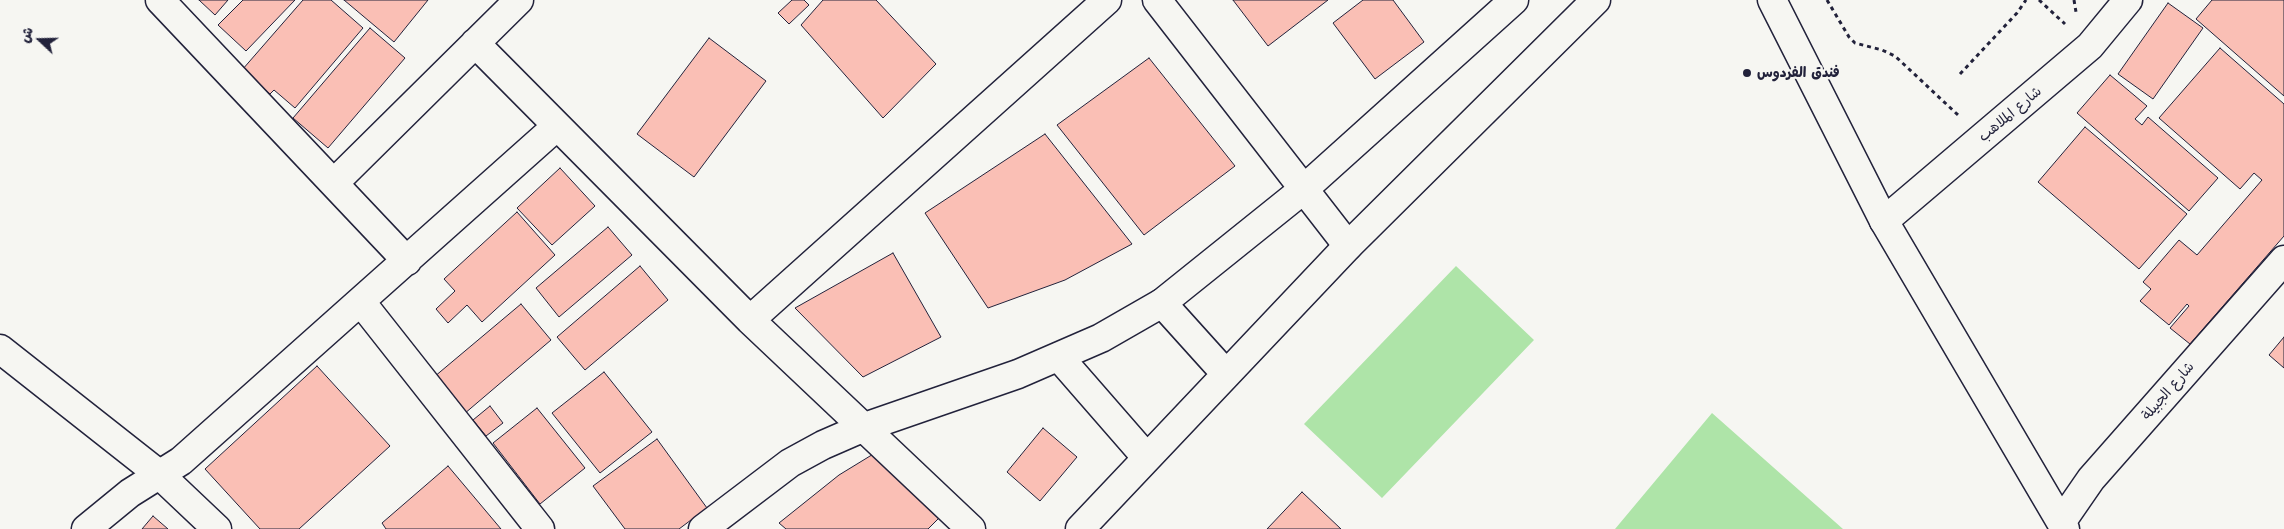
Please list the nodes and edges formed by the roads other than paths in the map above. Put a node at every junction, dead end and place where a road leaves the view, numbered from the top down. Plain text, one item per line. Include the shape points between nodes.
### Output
1 (160, 0) edge
2 (519, 0) edge
3 (1107, 0) edge
4 (1158, 0) edge
5 (1596, 0) edge
6 (1772, 0) edge
7 (2128, 0) edge
8 (1512, 1) edge
9 (475, 44) junction
10 (557, 126) junction
11 (334, 184) junction
12 (1304, 189) junction
13 (1884, 221) junction
14 (1348, 246) junction
15 (407, 260) junction
16 (2284, 260) edge
17 (361, 302) junction
18 (1162, 303) junction
19 (750, 320) junction
20 (0, 349) edge
21 (1059, 357) junction
22 (1226, 374) junction
23 (862, 428) junction
24 (1147, 458) junction
25 (160, 474) junction
26 (2062, 526) edge
27 (86, 529) edge
28 (217, 529) edge
29 (540, 529) edge
30 (703, 529) edge
31 (971, 529) edge
32 (1080, 529) edge

1 - 11 street
2 - 9 street
3 - 19 street
4 - 12 street
5 - 14 street
6 - 13 street
7 - 13 street, شارع الملاهب via 2090,46
8 - 12 street
9 - 10 street
9 - 11 street
10 - 15 street
10 - 19 street
11 - 15 street
12 - 14 street
12 - 18 street
13 - 26 street
14 - 22 street
15 - 17 street
16 - 26 street, شارع الجبيلة via 2092,479
17 - 25 street via 200,444
17 - 29 street
18 - 21 street via 1101,338
18 - 22 street
19 - 23 street
20 - 25 street
21 - 23 street
21 - 24 street
22 - 24 street
23 - 30 street via 790,463
23 - 31 street
24 - 32 street
25 - 27 street via 130,493
25 - 28 street

